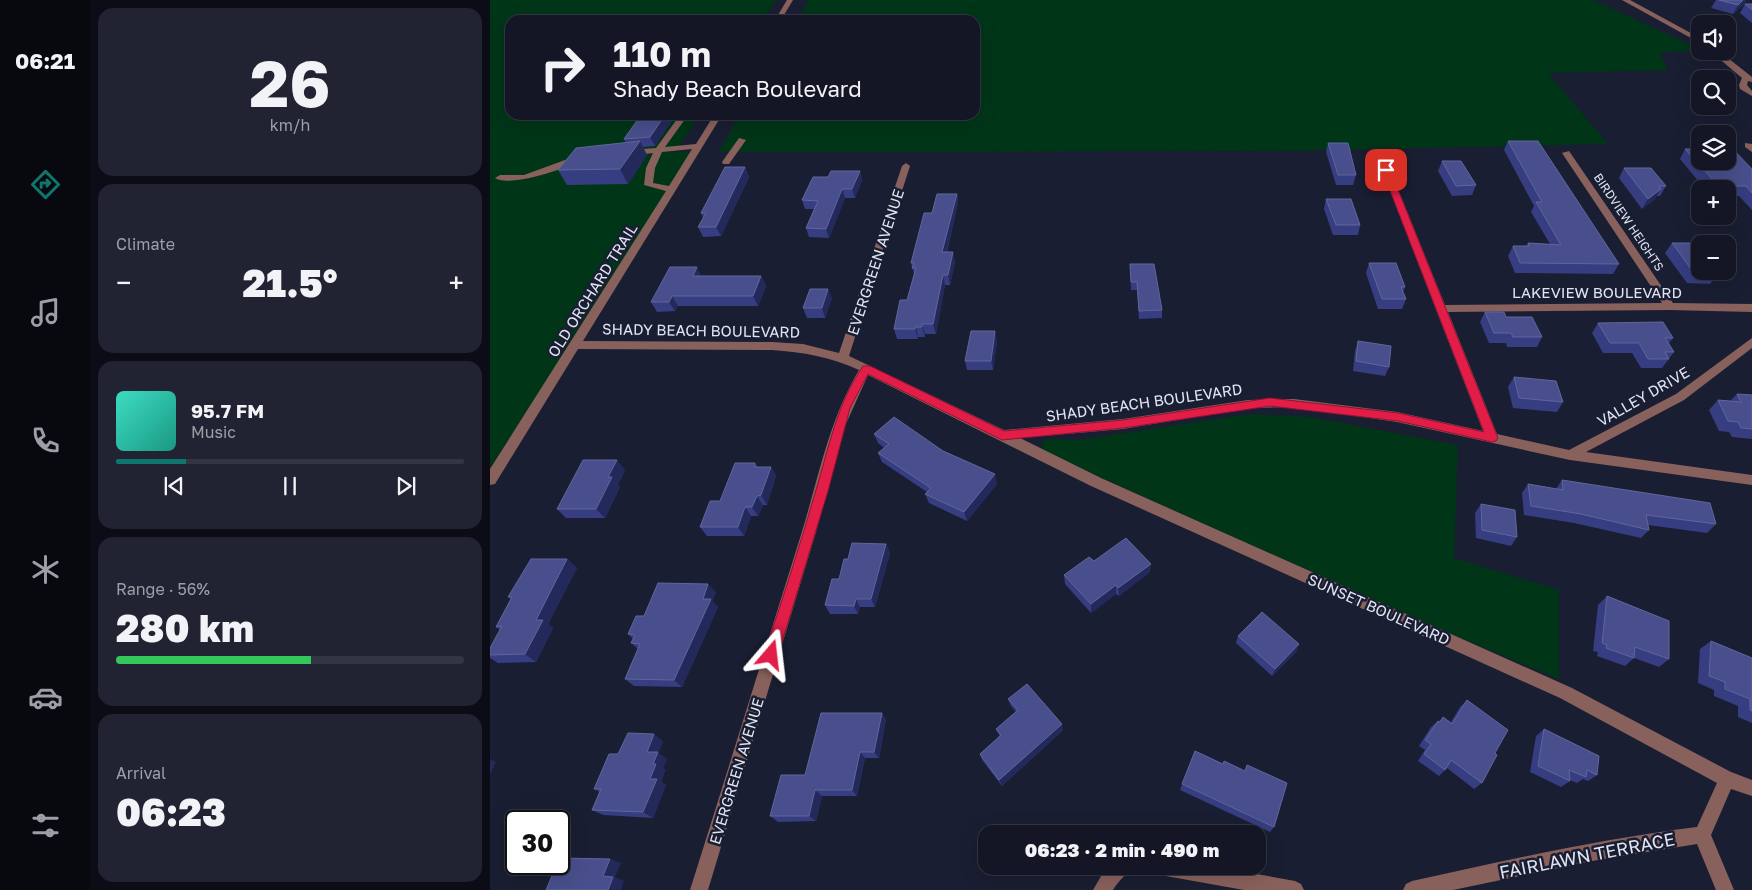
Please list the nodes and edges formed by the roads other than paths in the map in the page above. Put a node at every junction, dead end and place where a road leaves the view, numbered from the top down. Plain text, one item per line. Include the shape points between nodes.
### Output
1 (790, 0) edge
2 (1625, 0) edge
3 (781, 15) edge
4 (1691, 36) edge
5 (1725, 60) edge
6 (1749, 79) edge
7 (1752, 94) edge
8 (680, 120) edge
9 (715, 120) edge
10 (742, 140) dead end
11 (699, 146) junction
12 (659, 150) junction
13 (1379, 152) dead end
14 (1566, 153) dead end
15 (615, 154) edge
16 (588, 157) edge
17 (726, 162) dead end
18 (906, 166) dead end
19 (500, 178) dead end
20 (672, 189) junction
21 (1670, 306) junction
22 (1441, 308) junction
23 (1752, 308) edge
24 (1752, 342) edge
25 (576, 345) junction
26 (843, 358) junction
27 (866, 368) junction
28 (1002, 435) junction
29 (1492, 438) junction
30 (1570, 454) junction
31 (490, 480) edge
32 (1752, 480) edge
33 (1727, 779) junction
34 (1752, 788) edge
35 (1702, 835) junction
36 (1114, 875) edge
37 (1211, 875) edge
38 (699, 890) edge
39 (1102, 890) edge
40 (1295, 890) edge
41 (1412, 890) edge
42 (1725, 890) edge

1 - 3 street
2 - 4 street
5 - 6 street
6 - 7 street via 1743,86
8 - 12 street
9 - 11 street, OLD ORCHARD TRAIL
10 - 17 street
11 - 12 street
11 - 20 street, OLD ORCHARD TRAIL
12 - 15 street
12 - 20 street via 647,176 649,185
13 - 22 street
14 - 21 street, BIRDVIEW HEIGHTS
16 - 19 street via 525,178
18 - 26 street, EVERGREEN AVENUE
20 - 25 street, OLD ORCHARD TRAIL
21 - 22 street, LAKEVIEW BOULEVARD
21 - 23 street, LAKEVIEW BOULEVARD
22 - 29 street
24 - 30 street, VALLEY DRIVE via 1680,397
25 - 26 street, SHADY BEACH BOULEVARD via 772,346 803,348
25 - 31 street, OLD ORCHARD TRAIL
26 - 27 street, SHADY BEACH BOULEVARD
27 - 28 street, SHADY BEACH BOULEVARD
27 - 38 street, EVERGREEN AVENUE via 844,408 822,491
28 - 29 street, SHADY BEACH BOULEVARD via 1123,424 1270,402 1398,417
28 - 33 street, SUNSET BOULEVARD via 1096,482 1566,693
29 - 30 street, SHADY BEACH BOULEVARD
30 - 32 street
33 - 34 street, SUNSET BOULEVARD
33 - 35 street
35 - 41 street, FAIRLAWN TERRACE via 1546,861
35 - 42 street
36 - 39 street
37 - 40 street

